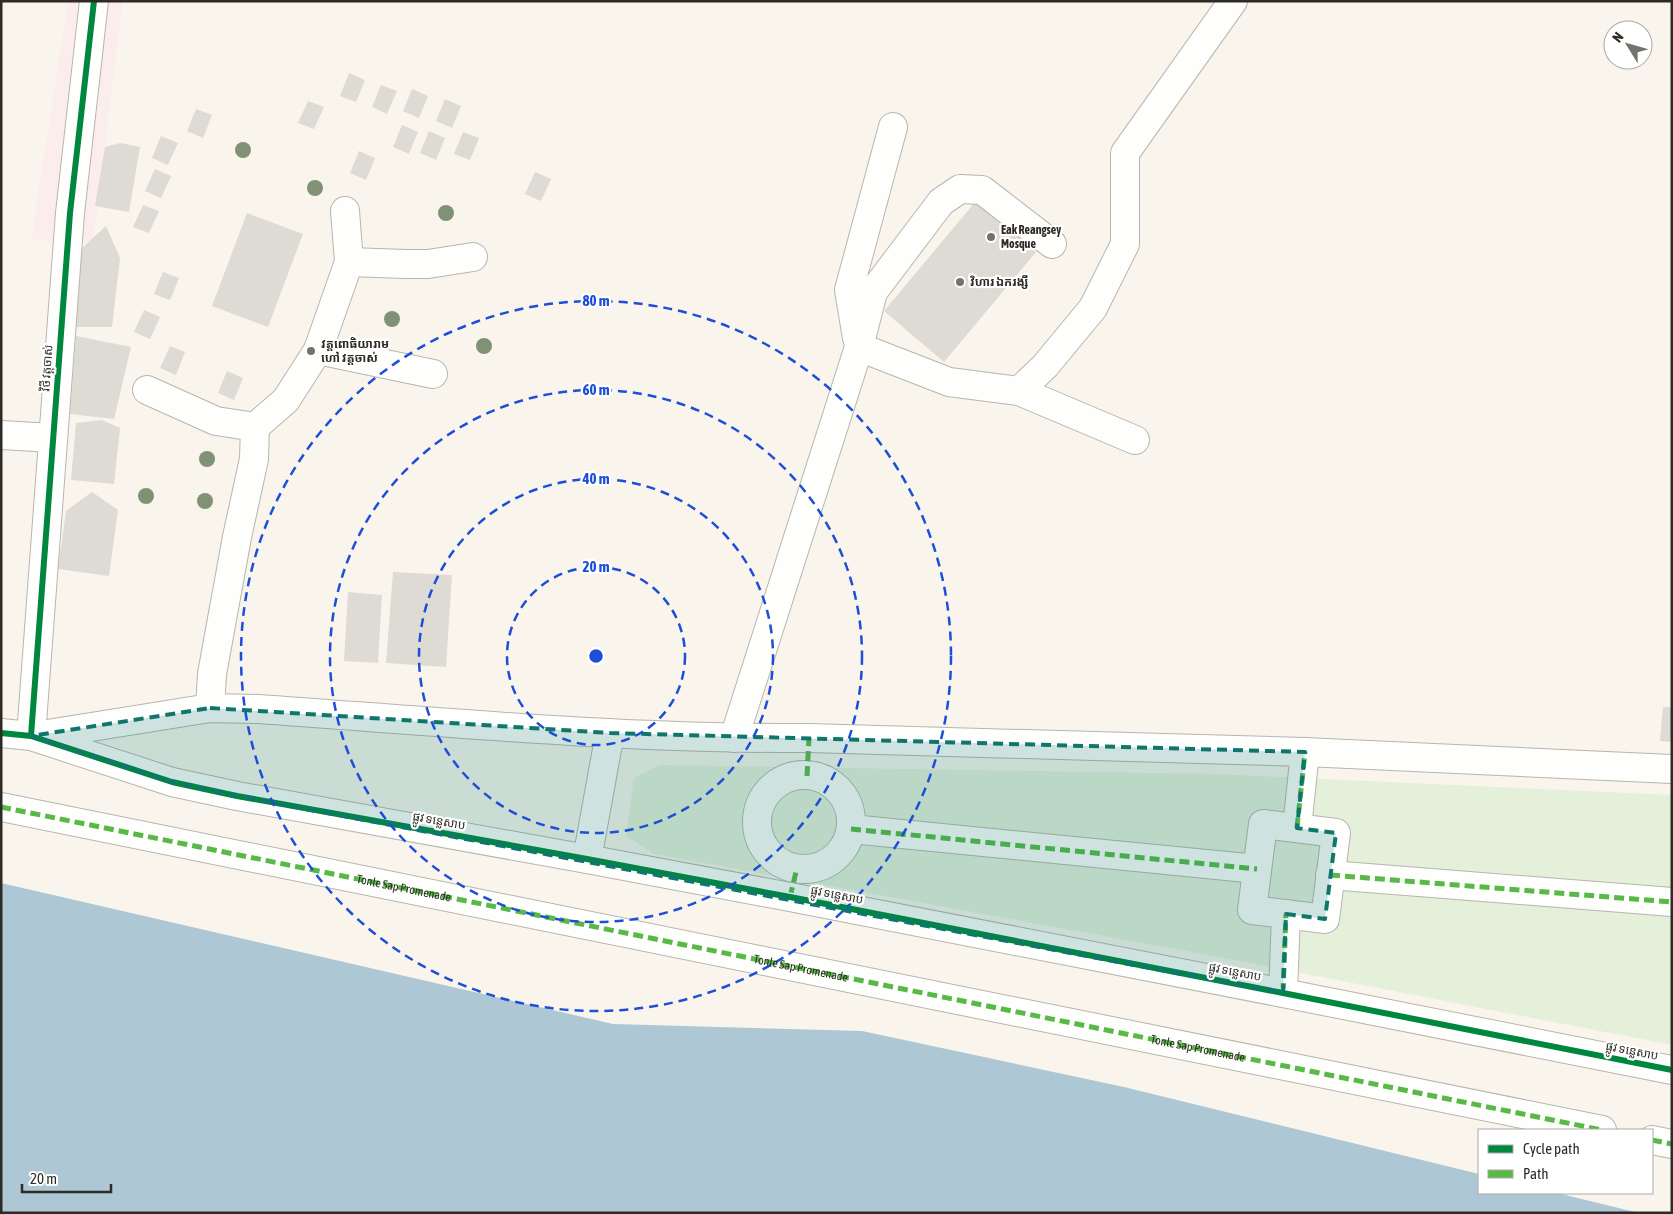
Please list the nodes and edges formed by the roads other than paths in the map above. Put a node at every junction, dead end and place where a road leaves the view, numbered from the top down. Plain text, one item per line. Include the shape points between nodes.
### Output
1 (94, 1) edge
2 (1233, 1) edge
3 (893, 127) dead end
4 (345, 210) dead end
5 (1052, 244) dead end
6 (473, 257) dead end
7 (349, 262) junction
8 (859, 347) junction
9 (318, 350) junction
10 (433, 374) dead end
11 (147, 390) dead end
12 (1019, 391) junction
13 (255, 427) junction
14 (1, 436) edge
15 (53, 438) junction
16 (1135, 440) dead end
17 (210, 708) junction
18 (1, 733) edge
19 (610, 734) junction
20 (31, 736) junction
21 (734, 738) junction
22 (809, 738) junction
23 (1305, 752) junction
24 (1672, 769) edge
25 (807, 776) junction
26 (1, 806) edge
27 (1297, 828) junction
28 (851, 829) junction
29 (587, 859) junction
30 (797, 868) junction
31 (1258, 869) junction
32 (1330, 875) junction
33 (790, 897) junction
34 (1672, 902) edge
35 (1286, 914) junction
36 (1283, 993) junction
37 (1672, 1070) edge
38 (1597, 1129) edge
39 (1653, 1140) edge
40 (1672, 1144) edge

1 - 15 street, វិថី វត្តចាស់ via 70,213
2 - 12 street via 1125,154 1125,244 1093,308 1045,366
3 - 8 street via 849,290
4 - 7 street
5 - 8 street via 982,190 960,189 941,202 873,292
6 - 7 street via 428,264
7 - 9 street
8 - 12 street via 949,382
8 - 21 street
9 - 10 street
9 - 13 street via 286,400
11 - 13 street via 216,421
12 - 16 street
13 - 17 street via 254,459 214,664
14 - 15 street
15 - 20 street, វិថី វត្តចាស់
17 - 19 street
17 - 20 street
18 - 20 street, ផ្លូវ ទន្លេសាប
19 - 21 street
19 - 29 street
20 - 29 street, ផ្លូវ ទន្លេសាប via 172,782
21 - 22 street
22 - 23 street
22 - 25 street
23 - 24 street
23 - 27 street
25 - 28 street via 829,782 842,795 852,818
25 - 30 street via 778,783 766,795 757,816 764,846 774,858
26 - 38 street, Tonle Sap Promenade
27 - 31 street via 1263,824
27 - 32 street via 1336,833
28 - 30 street via 838,855 824,865
28 - 31 street
29 - 33 street, ផ្លូវ ទន្លេសាប
30 - 33 street
31 - 35 street via 1252,910
32 - 34 street
32 - 35 street via 1325,919
33 - 36 street, ផ្លូវ ទន្លេសាប
35 - 36 street
36 - 37 street, ផ្លូវ ទន្លេសាប
39 - 40 street

